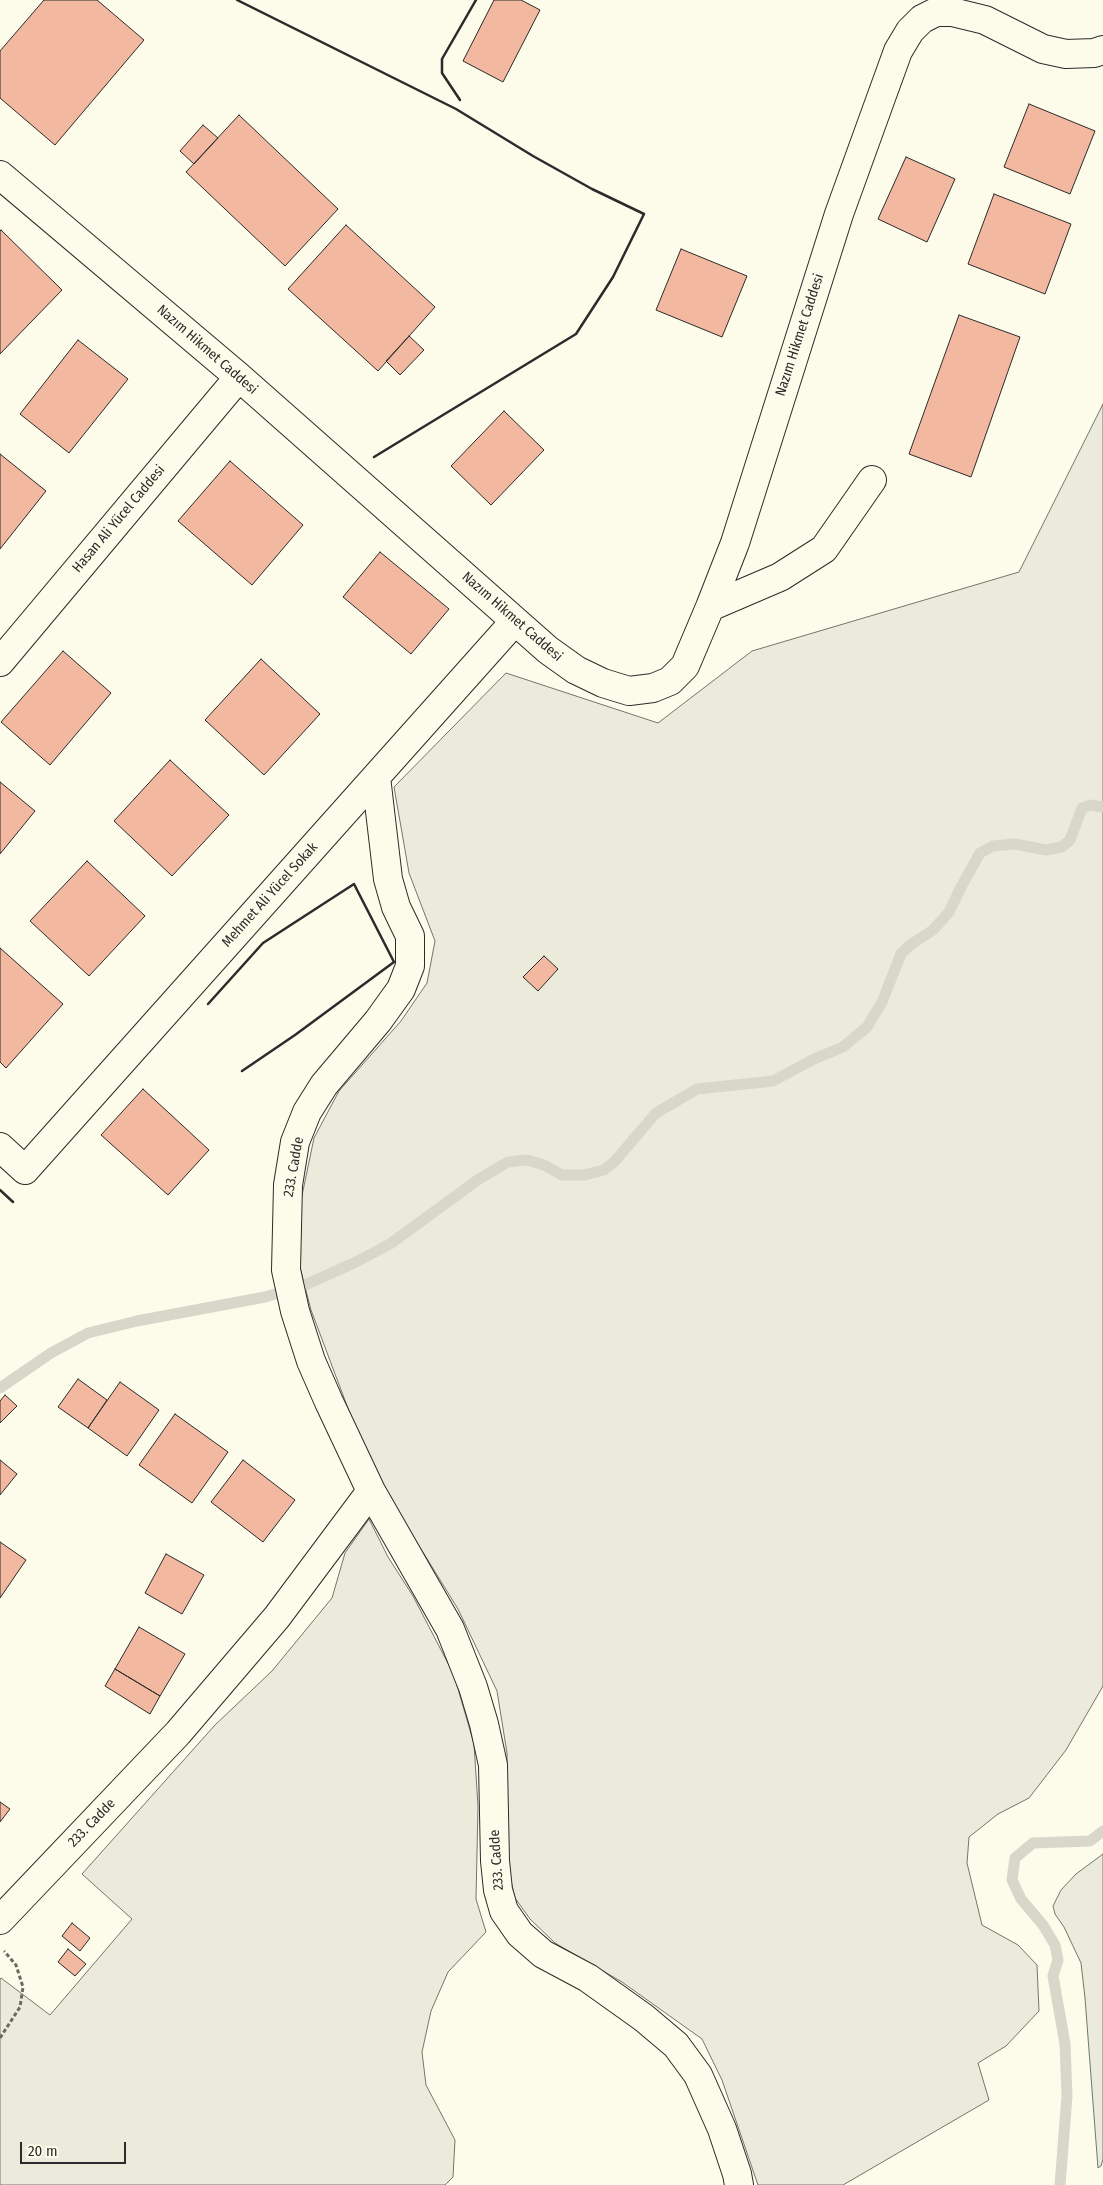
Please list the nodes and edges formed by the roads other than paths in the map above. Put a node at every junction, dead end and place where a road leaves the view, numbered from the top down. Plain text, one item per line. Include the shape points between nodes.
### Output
1 (1103, 50) edge
2 (0, 175) edge
3 (239, 377) junction
4 (872, 480) dead end
5 (710, 607) junction
6 (516, 621) junction
7 (2, 653) edge
8 (376, 777) junction
9 (0, 1147) edge
10 (371, 1491) junction
11 (0, 1920) edge
12 (738, 2185) edge

1 - 5 street, Nazım Hikmet Caddesi via 1066,54 1043,49 985,20 952,12 936,12 922,19 910,31 898,50 834,228 734,543
2 - 3 street, Nazım Hikmet Caddesi
3 - 6 street, Nazım Hikmet Caddesi
3 - 7 street, Hasan Ali Yücel Caddesi
4 - 5 street via 824,549 780,577
5 - 6 street, Nazım Hikmet Caddesi via 685,666 670,681 653,688 629,691 576,670
6 - 8 street, Mehmet Ali Yücel Sokak
8 - 9 street, Mehmet Ali Yücel Sokak via 25,1170
8 - 10 street, 233. Cadde via 388,879 396,908 410,936 410,966 401,989 324,1084 307,1112 292,1159 286,1242 290,1290 311,1361
10 - 11 street, 233. Cadde via 277,1617 178,1733
10 - 12 street, 233. Cadde via 450,1629 473,1687 493,1765 495,1861 504,1911 520,1934 543,1954 588,1978 676,2045 698,2075 722,2129

